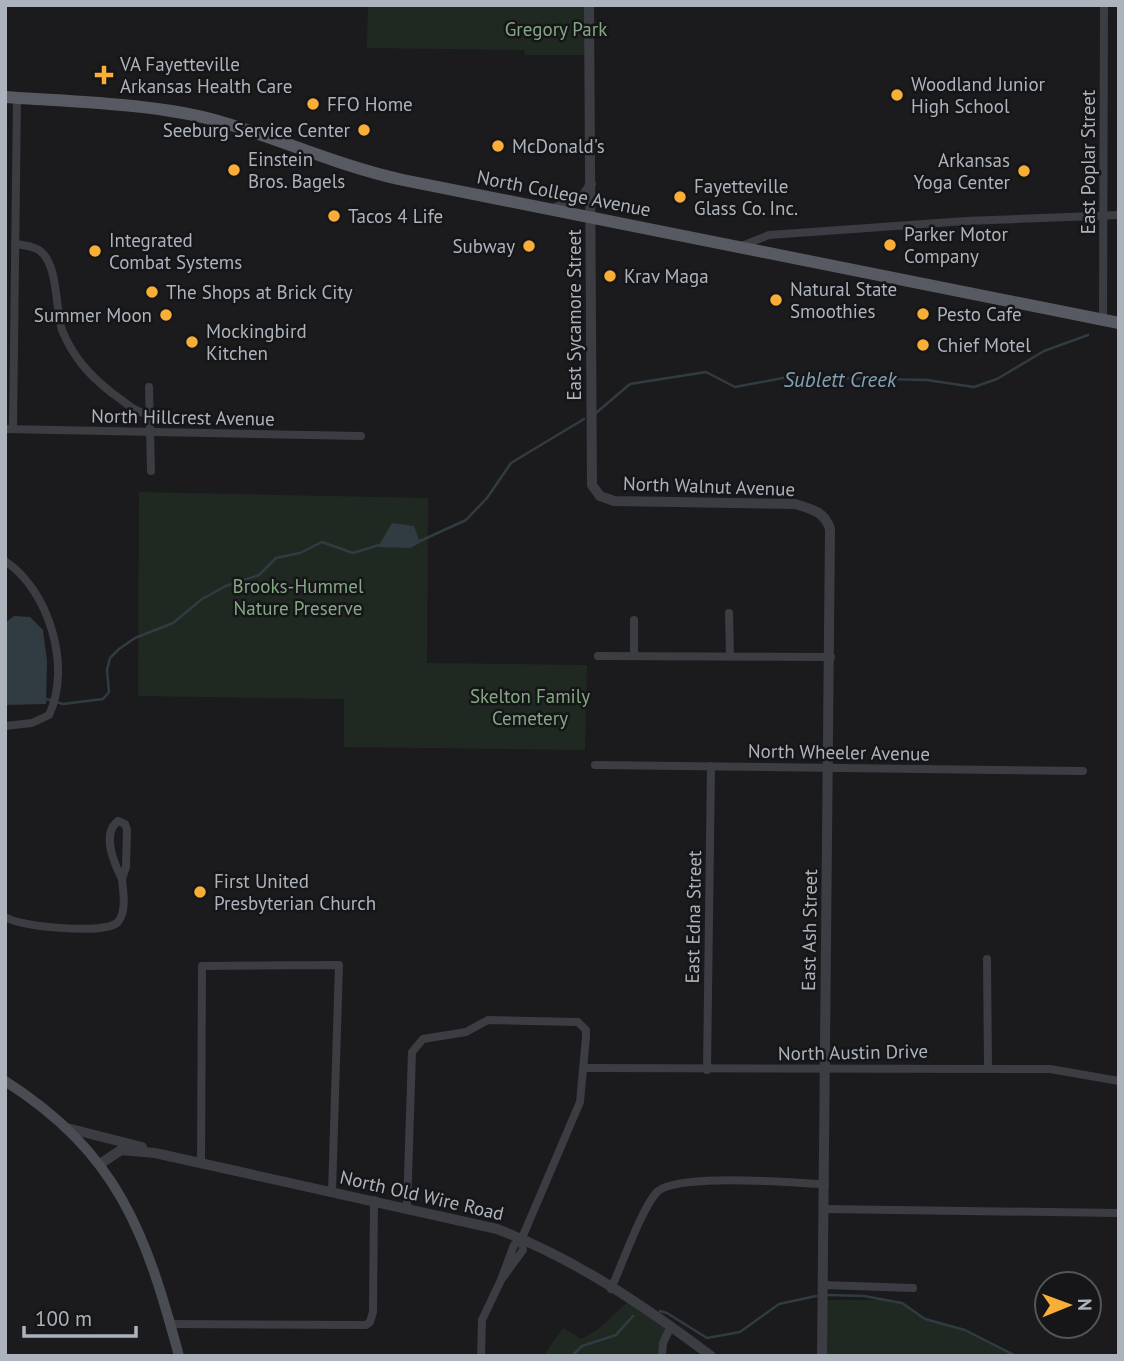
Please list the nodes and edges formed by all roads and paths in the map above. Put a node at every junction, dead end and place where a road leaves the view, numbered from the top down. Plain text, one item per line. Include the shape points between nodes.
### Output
1 (589, 5) edge
2 (1104, 5) edge
3 (11, 97) edge
4 (592, 183) junction
5 (549, 210) junction
6 (1119, 215) edge
7 (1104, 216) junction
8 (592, 218) junction
9 (15, 244) junction
10 (739, 247) junction
11 (1103, 319) junction
12 (1119, 323) edge
13 (149, 387) dead end
14 (149, 414) junction
15 (9, 429) edge
16 (150, 432) junction
17 (361, 436) dead end
18 (151, 471) dead end
19 (600, 496) joint
20 (817, 511) joint
21 (5, 561) edge
22 (729, 612) dead end
23 (634, 620) dead end
24 (598, 656) dead end
25 (634, 656) junction
26 (730, 656) junction
27 (831, 657) junction
28 (5, 726) edge
29 (595, 765) dead end
30 (711, 766) junction
31 (829, 768) junction
32 (1083, 771) dead end
33 (122, 878) junction
34 (5, 917) edge
35 (987, 959) dead end
36 (988, 1067) junction
37 (586, 1068) junction
38 (825, 1069) junction
39 (707, 1070) junction
40 (5, 1081) edge
41 (1119, 1081) edge
42 (67, 1128) junction
43 (155, 1153) junction
44 (201, 1163) junction
45 (100, 1164) junction
46 (825, 1184) junction
47 (332, 1192) junction
48 (374, 1200) junction
49 (407, 1206) junction
50 (824, 1209) junction
51 (1119, 1213) edge
52 (522, 1238) junction
53 (823, 1285) junction
54 (913, 1288) dead end
55 (611, 1289) junction
56 (170, 1324) junction
57 (671, 1326) junction
58 (179, 1356) edge
59 (481, 1356) edge
60 (662, 1356) edge
61 (711, 1356) edge
62 (822, 1356) edge

1 - 4 street, East Sycamore Street
2 - 7 street, East Poplar Street
3 - 5 main road, North College Avenue via 216,121 371,173
3 - 9 street
4 - 5 street via 577,201
4 - 8 street, East Sycamore Street
5 - 8 main road, North College Avenue
6 - 7 street
7 - 10 street via 769,235
7 - 11 street, East Poplar Street
8 - 10 main road, North College Avenue
8 - 19 street, East Sycamore Street via 592,485
9 - 14 street via 36,248 46,258 57,292 61,327 74,355 92,377 138,412
9 - 15 street
10 - 11 main road, North College Avenue
11 - 12 main road, North College Avenue
13 - 14 street
14 - 16 street
15 - 16 street, North Hillcrest Avenue
16 - 17 street, North Hillcrest Avenue
16 - 18 street
19 - 20 street, North Walnut Avenue via 614,501 781,503
20 - 27 street, East Ash Street via 831,529
21 - 28 street via 22,572 44,607 57,656 54,705 42,720
22 - 26 street
23 - 25 street
24 - 25 street
25 - 26 street
26 - 27 street
27 - 31 street, East Ash Street
29 - 30 street, North Wheeler Avenue
30 - 31 street, North Wheeler Avenue
30 - 39 street, East Edna Street
31 - 32 street, North Wheeler Avenue
31 - 38 street, East Ash Street
33 - 33 street via 127,830 118,821 110,829 110,838
33 - 34 street via 122,915 107,928 42,927
35 - 36 street
36 - 38 street, North Austin Drive
36 - 41 street, North Austin Drive via 1050,1069
37 - 39 street, North Austin Drive
37 - 49 street via 586,1030 571,1021 488,1020 466,1032 430,1037 415,1045
37 - 52 street via 577,1112
38 - 39 street, North Austin Drive
38 - 46 street, East Ash Street
40 - 42 main road
42 - 43 street
42 - 45 main road
43 - 44 street, North Old Wire Road
43 - 45 street, North Old Wire Road via 121,1150
44 - 47 street, North Old Wire Road
44 - 47 street via 202,966 339,965
45 - 56 main road via 142,1234
46 - 50 street, East Ash Street
46 - 55 street via 674,1183 650,1201
47 - 48 street, North Old Wire Road
48 - 49 street, North Old Wire Road
48 - 56 street via 370,1322 361,1326
49 - 52 street, North Old Wire Road
50 - 51 street
50 - 53 street, East Ash Street
52 - 55 street, North Old Wire Road
52 - 59 street via 514,1245 482,1320
53 - 54 street
53 - 62 street, East Ash Street
55 - 57 street, North Old Wire Road
56 - 58 main road
57 - 60 street
57 - 61 street, North Old Wire Road

